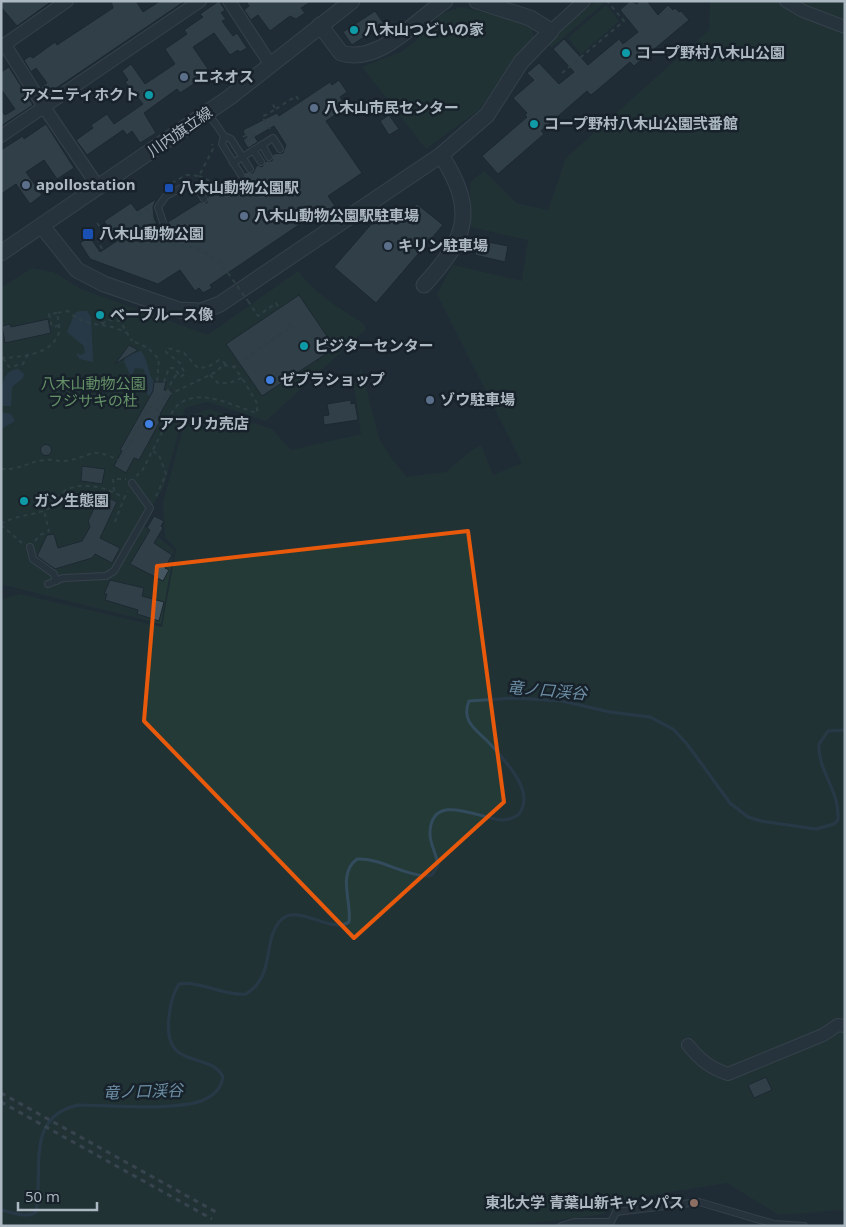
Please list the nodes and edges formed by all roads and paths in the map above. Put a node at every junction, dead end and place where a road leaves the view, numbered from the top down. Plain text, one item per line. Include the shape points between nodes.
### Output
1 (66, 1) edge
2 (200, 1) edge
3 (352, 1) edge
4 (445, 1) edge
5 (477, 1) edge
6 (584, 1) edge
7 (607, 1) edge
8 (786, 1) edge
9 (232, 2) edge
10 (320, 25) junction
11 (845, 27) edge
12 (551, 31) junction
13 (3, 46) edge
14 (271, 65) junction
15 (562, 73) dead end
16 (271, 102) dead end
17 (300, 102) dead end
18 (44, 107) junction
19 (276, 109) junction
20 (208, 113) junction
21 (270, 129) dead end
22 (248, 133) dead end
23 (149, 134) dead end
24 (256, 134) dead end
25 (1, 136) edge
26 (224, 136) junction
27 (243, 137) dead end
28 (142, 138) dead end
29 (245, 141) dead end
30 (262, 145) junction
31 (280, 149) dead end
32 (253, 150) junction
33 (441, 155) junction
34 (242, 157) junction
35 (269, 157) dead end
36 (233, 162) junction
37 (261, 162) dead end
38 (250, 169) dead end
39 (241, 175) dead end
40 (199, 176) dead end
41 (99, 188) junction
42 (216, 191) dead end
43 (204, 199) dead end
44 (149, 208) dead end
45 (97, 223) dead end
46 (164, 225) dead end
47 (42, 226) junction
48 (108, 227) dead end
49 (157, 230) dead end
50 (102, 231) junction
51 (172, 245) dead end
52 (103, 250) dead end
53 (1, 253) edge
54 (424, 285) dead end
55 (279, 308) dead end
56 (57, 312) junction
57 (101, 314) dead end
58 (286, 319) dead end
59 (102, 324) junction
60 (59, 326) junction
61 (126, 333) junction
62 (28, 354) junction
63 (2, 358) edge
64 (245, 359) dead end
65 (239, 363) dead end
66 (224, 365) junction
67 (234, 367) junction
68 (178, 373) junction
69 (210, 376) junction
70 (242, 378) junction
71 (156, 382) dead end
72 (164, 382) dead end
73 (168, 395) junction
74 (153, 451) junction
75 (47, 455) dead end
76 (47, 459) junction
77 (1, 469) edge
78 (132, 483) junction
79 (114, 491) junction
80 (124, 498) junction
81 (150, 508) junction
82 (44, 510) junction
83 (114, 522) dead end
84 (1, 525) edge
85 (30, 547) junction
86 (56, 581) junction
87 (48, 584) dead end
88 (845, 1026) edge
89 (688, 1045) dead end
90 (561, 1226) edge
91 (804, 1226) edge

1 - 13 street
2 - 18 street
3 - 10 street, 川内旗立線
4 - 10 street via 385,45 359,55 341,53
5 - 12 street via 530,18
6 - 12 street
7 - 15 path via 624,21
8 - 11 street
9 - 14 street
10 - 14 street, 川内旗立線
12 - 33 street via 521,62 486,115
13 - 18 street
14 - 20 street, 川内旗立線
16 - 19 path
17 - 19 path via 296,96
18 - 25 street
18 - 41 street
19 - 21 path via 262,117
20 - 26 lane
20 - 41 street, 川内旗立線
22 - 27 path
23 - 28 path
24 - 29 path
26 - 34 lane via 231,139
26 - 36 lane via 222,144
30 - 31 lane via 273,138
30 - 32 lane
30 - 35 lane
32 - 34 lane
32 - 37 lane
33 - 47 street via 220,304 202,310 179,310 87,276 77,270
33 - 54 street via 460,188 464,211 454,247
34 - 36 lane
34 - 38 lane
36 - 39 lane
40 - 42 path via 208,180
41 - 47 street, 川内旗立線
43 - 46 lane via 198,189 187,185 166,196 158,207
44 - 49 path
45 - 50 path
47 - 53 street, 川内旗立線
48 - 50 path
50 - 52 path via 98,242
51 - 55 path, bridge via 193,248 216,259 258,316 276,303
56 - 59 path via 68,311 92,324
56 - 60 path
56 - 60 path via 50,314 50,322 52,327
57 - 59 path
58 - 64 path via 291,327
59 - 61 path
59 - 61 path via 116,319 123,323
60 - 62 path via 60,330 49,348
61 - 71 path via 159,359
62 - 63 path
62 - 63 path via 23,364 9,366
65 - 67 path
66 - 67 path
66 - 68 path via 224,361 219,360 208,367 198,368 184,353 168,348 166,352 180,363 185,372 183,376
66 - 69 path
67 - 70 path
68 - 72 path via 175,368 169,368
68 - 73 path via 170,382
69 - 70 path via 222,384
69 - 73 path
70 - 74 path via 257,403 257,414 204,397 190,398 174,409
73 - 76 path via 159,411 150,406 120,461 100,452 66,461
74 - 78 path
74 - 81 path via 159,455 166,474
75 - 76 path
76 - 77 path via 20,468
78 - 79 path via 128,479 113,479
78 - 80 path
78 - 81 lane
79 - 80 path
79 - 82 path via 81,485 60,494 52,506
80 - 83 path
81 - 86 lane via 114,571 106,576 68,577
82 - 84 path via 22,515
82 - 85 path via 49,531 40,535
84 - 85 path
85 - 86 lane via 33,559 54,574
86 - 87 lane
88 - 89 street via 838,1025 823,1035 728,1074 700,1060
90 - 91 lane via 574,1222 611,1222 616,1212 699,1202 774,1224

